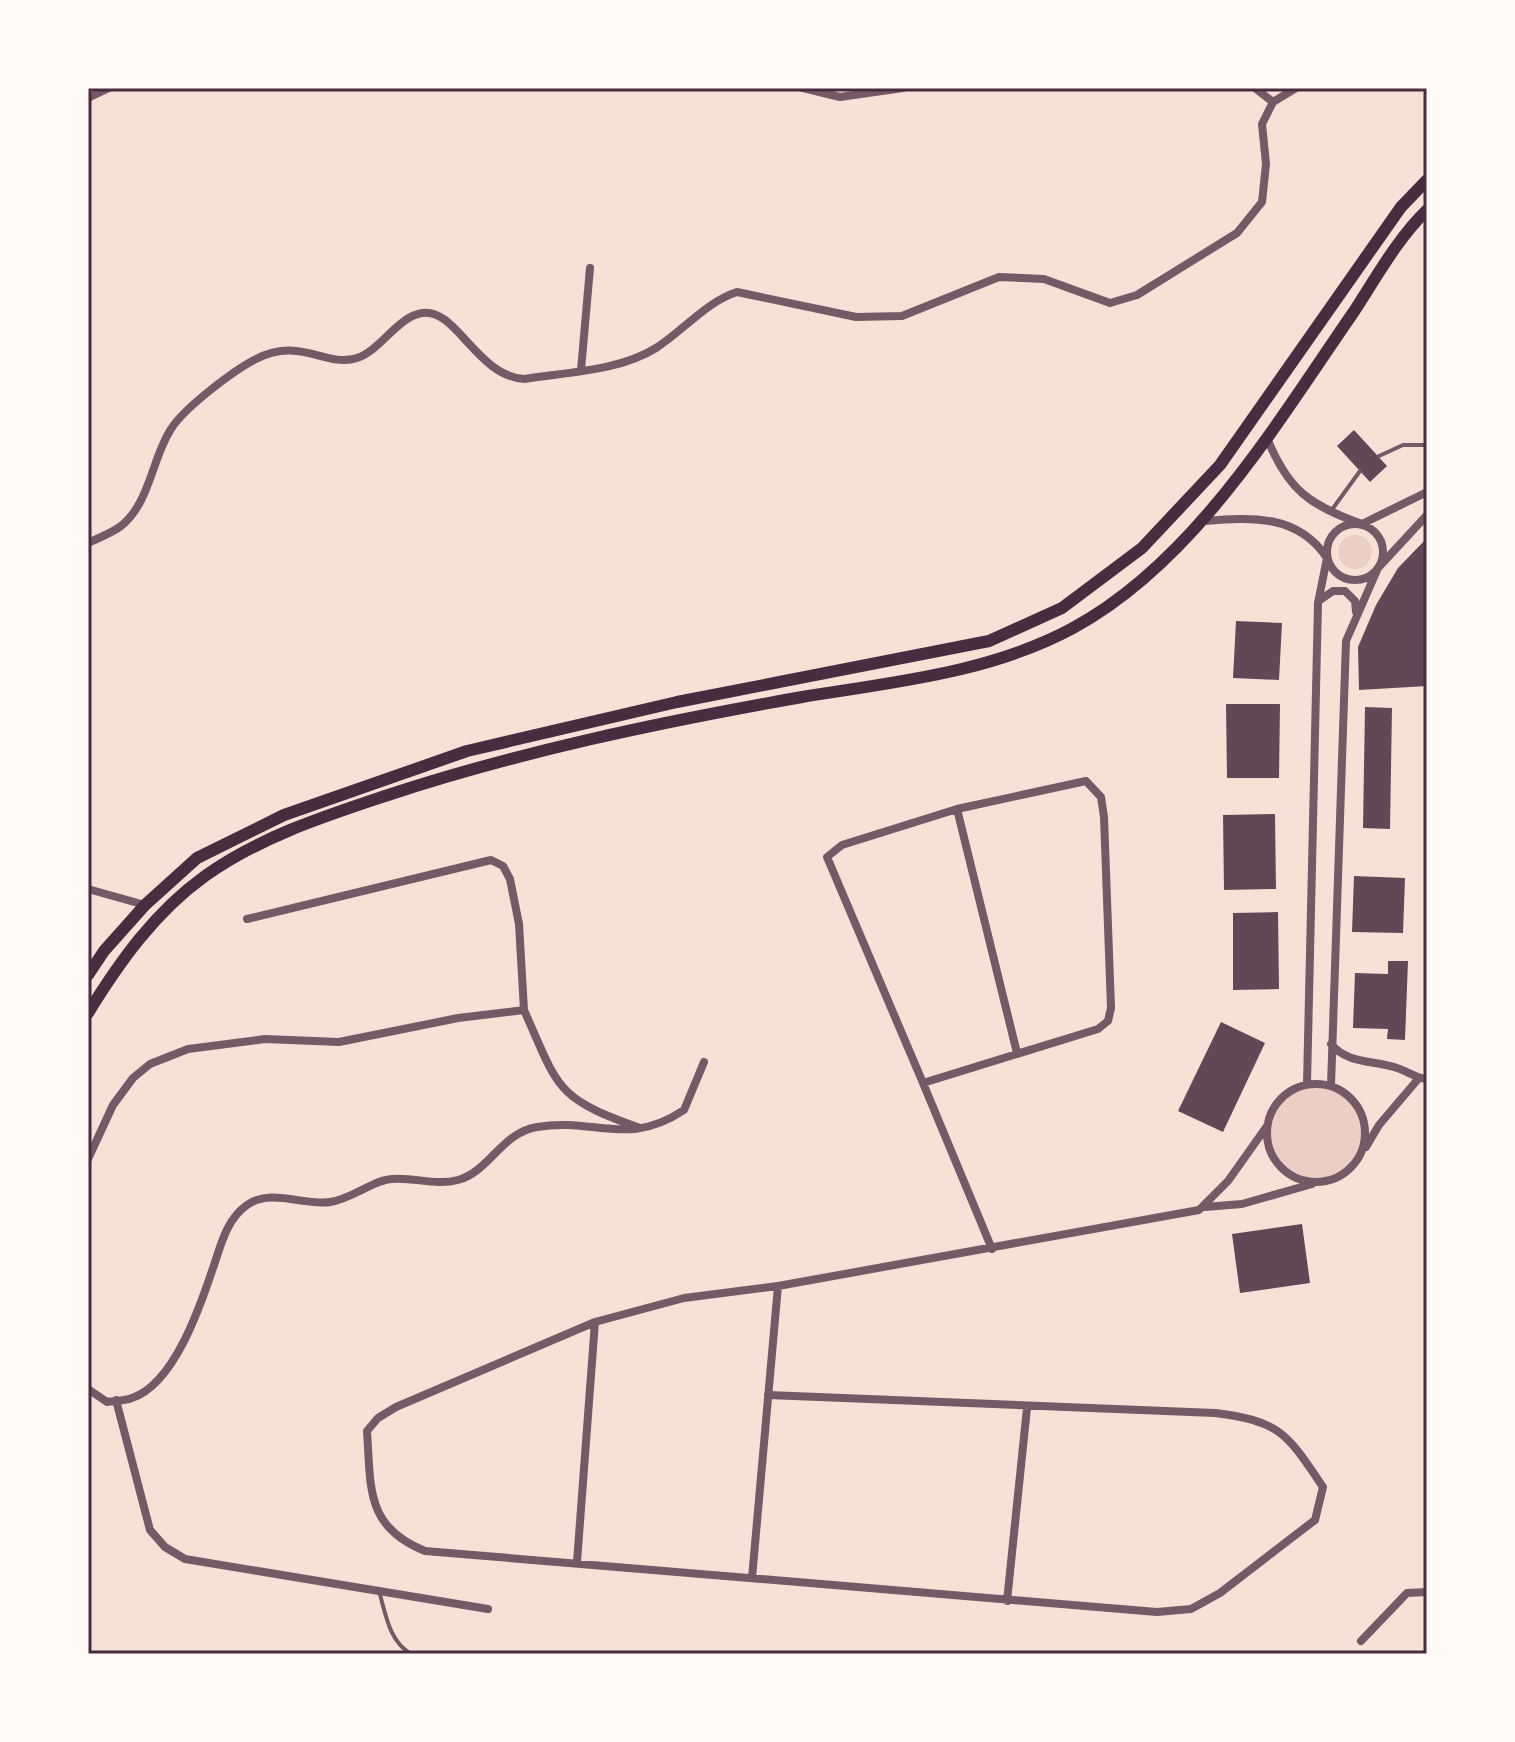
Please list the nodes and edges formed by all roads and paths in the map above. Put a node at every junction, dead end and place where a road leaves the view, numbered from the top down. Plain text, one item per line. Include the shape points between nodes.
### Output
1 (109, 88) edge
2 (803, 88) edge
3 (903, 88) edge
4 (1255, 88) edge
5 (1296, 88) edge
6 (88, 98) edge
7 (1273, 102) junction
8 (1427, 180) edge
9 (1427, 210) edge
10 (590, 268) dead end
11 (581, 370) junction
12 (1267, 438) junction
13 (1427, 445) edge
14 (1379, 456) dead end
15 (1360, 471) dead end
16 (1427, 492) edge
17 (1331, 511) junction
18 (1427, 515) edge
19 (1204, 521) junction
20 (1362, 524) junction
21 (88, 543) edge
22 (1327, 558) junction
23 (1378, 568) junction
24 (1318, 603) junction
25 (1356, 613) junction
26 (957, 809) junction
27 (88, 889) edge
28 (145, 905) junction
29 (247, 919) dead end
30 (88, 975) edge
31 (524, 1010) junction
32 (88, 1013) edge
33 (1330, 1044) junction
34 (1017, 1053) junction
35 (704, 1062) dead end
36 (1423, 1078) edge
37 (923, 1083) junction
38 (1307, 1084) junction
39 (1331, 1086) junction
40 (1267, 1126) junction
41 (644, 1130) junction
42 (88, 1159) edge
43 (1357, 1162) junction
44 (1320, 1182) junction
45 (1204, 1207) junction
46 (992, 1249) junction
47 (778, 1286) junction
48 (595, 1322) junction
49 (88, 1389) edge
50 (768, 1395) junction
51 (116, 1400) junction
52 (1027, 1408) junction
53 (577, 1562) junction
54 (752, 1578) junction
55 (379, 1589) junction
56 (1427, 1592) edge
57 (1007, 1601) junction
58 (488, 1609) dead end
59 (1361, 1641) dead end
60 (411, 1654) edge

1 - 6 street
2 - 3 street via 840,97
4 - 7 street
5 - 7 street
7 - 11 street via 1262,124 1262,202 1237,233 1137,295 1110,303 1044,279 999,277 902,316 856,317 737,292 722,297 655,348 626,362
8 - 28 main road via 1401,207 1220,465 1142,548 1062,608 989,641 677,702 467,751 284,815 197,858
9 - 12 main road
10 - 11 street
11 - 21 street via 508,378 494,371 453,326 422,312 358,358 341,360 304,350 256,359 171,428 147,487 122,526
12 - 17 street via 1290,485
12 - 19 main road
13 - 14 lane via 1403,445
15 - 17 lane
16 - 20 street
17 - 20 street
18 - 23 street
19 - 22 street via 1248,517 1281,522 1304,533
19 - 32 main road via 1137,582 1074,627 998,660 679,718 472,767 290,828 205,876 161,914 124,955
20 - 22 street via 1335,532
20 - 23 street via 1381,542
22 - 23 street via 1346,579 1364,578
22 - 24 street
23 - 25 street
24 - 25 street via 1325,594 1345,591 1355,601
24 - 38 street
25 - 33 street via 1344,660
26 - 34 street
26 - 34 street via 1086,781 1101,797 1108,1021 1098,1029
26 - 37 street via 842,845 827,857
27 - 28 street
28 - 30 main road
29 - 31 street via 491,860 503,866 514,898
31 - 41 street via 556,1081 571,1098
31 - 42 street via 339,1042 265,1039 188,1049 150,1064 133,1078 113,1105
33 - 36 street via 1361,1062
33 - 39 street
34 - 37 street
35 - 41 street via 684,1110
36 - 43 street via 1379,1125
37 - 46 street
38 - 39 street
38 - 40 street via 1279,1100
39 - 43 street via 1345,1092 1364,1117 1364,1148
40 - 44 street via 1276,1162 1292,1177
40 - 45 street
41 - 51 street via 537,1127 505,1141 479,1169 459,1180 381,1180 327,1203 266,1198 249,1203 232,1218 178,1351 155,1383 132,1398
43 - 44 street
44 - 45 street via 1242,1204
45 - 46 street
46 - 47 street
47 - 48 street via 684,1298
47 - 50 street
48 - 53 street
48 - 53 street via 396,1407 367,1431 372,1502 385,1526 403,1542 425,1551
49 - 51 street via 107,1402
50 - 52 street
50 - 54 street
51 - 55 street via 150,1530 165,1547 185,1559
52 - 57 street
52 - 57 street via 1256,1418 1294,1445 1323,1487 1315,1520 1191,1609 1157,1612
53 - 54 street
54 - 57 street
55 - 58 street
55 - 60 lane via 395,1639
56 - 59 street via 1407,1593

